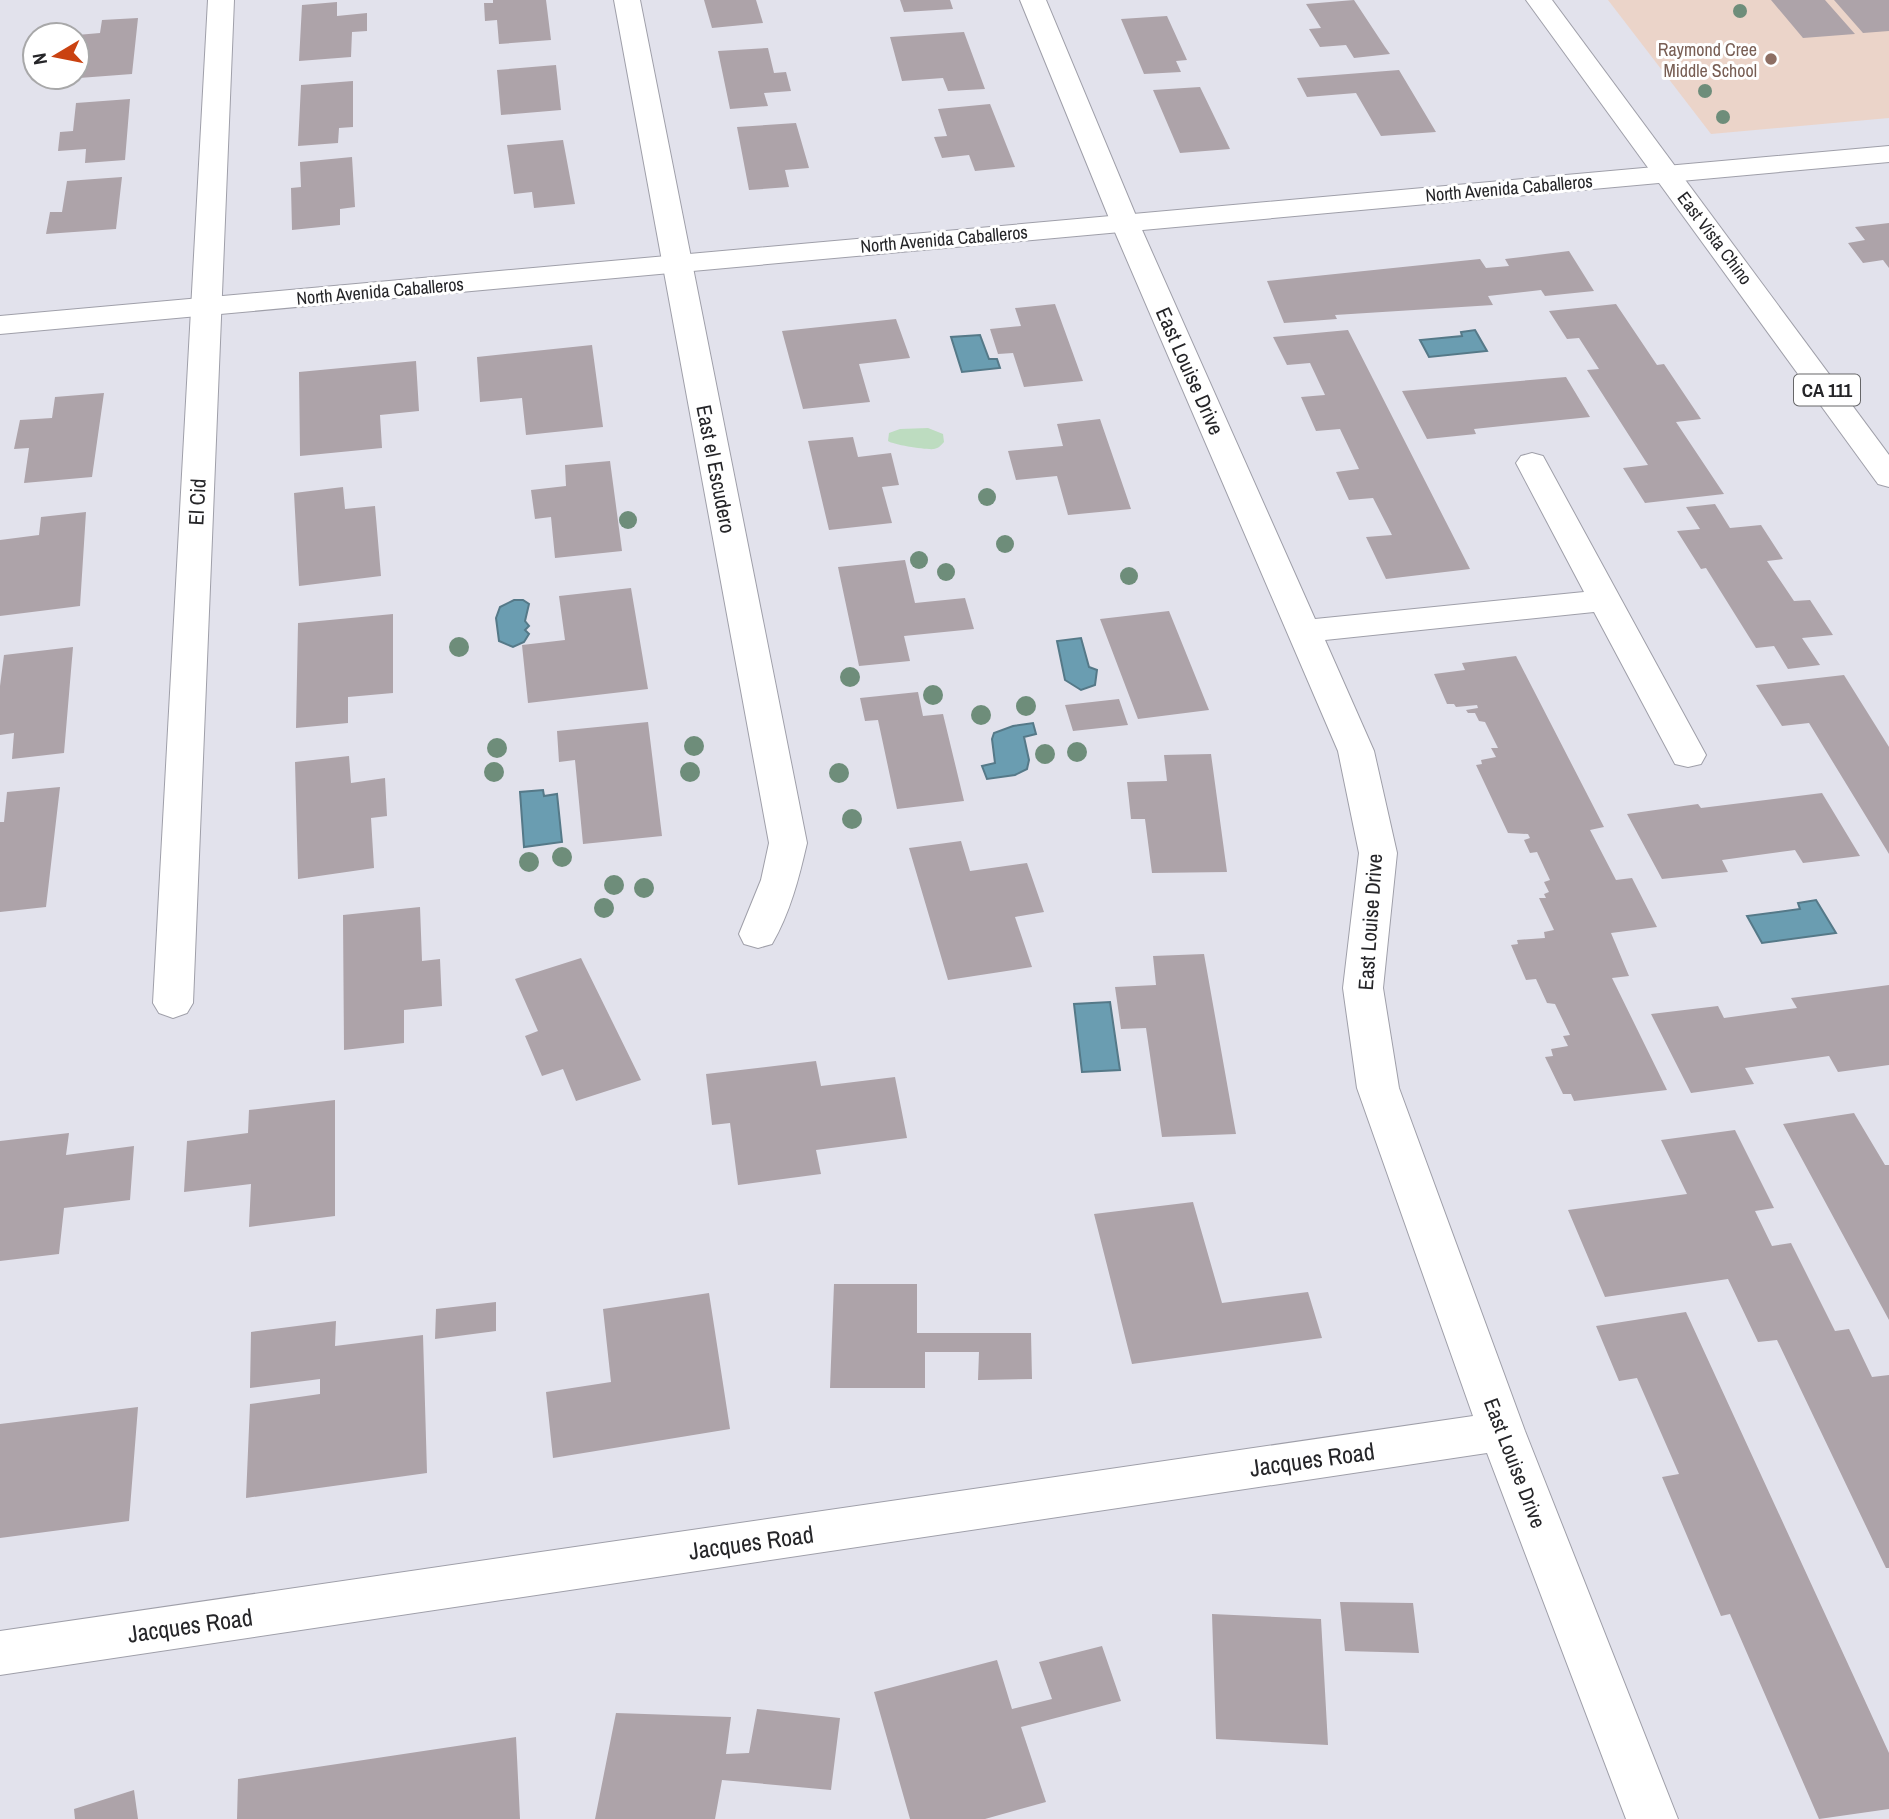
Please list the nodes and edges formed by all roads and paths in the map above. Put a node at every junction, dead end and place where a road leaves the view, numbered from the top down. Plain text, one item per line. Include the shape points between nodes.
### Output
1 (221, 0) edge
2 (627, 0) edge
3 (1033, 0) edge
4 (1539, 0) edge
5 (1889, 154) edge
6 (1667, 174) junction
7 (1125, 223) junction
8 (677, 264) junction
9 (207, 306) junction
10 (0, 325) edge
11 (1532, 463) dead end
12 (1889, 477) edge
13 (1604, 600) junction
14 (1304, 631) junction
15 (1688, 755) dead end
16 (758, 933) dead end
17 (173, 1003) dead end
18 (1503, 1431) junction
19 (0, 1653) edge
20 (1652, 1819) edge

1 - 9 street, El Cid
2 - 8 street, East el Escudero
3 - 7 street, East Louise Drive
4 - 6 street, East Vista Chino / CA 111
5 - 6 street, North Avenida Caballeros
6 - 7 street, North Avenida Caballeros
6 - 12 street, East Vista Chino / CA 111
7 - 8 street, North Avenida Caballeros
7 - 14 street, East Louise Drive
8 - 9 street, North Avenida Caballeros
8 - 16 street, East el Escudero via 788,843 780,880
9 - 10 street, North Avenida Caballeros
9 - 17 street, El Cid
11 - 13 street
13 - 14 street
13 - 15 street
14 - 18 street, East Louise Drive via 1356,751 1378,853 1363,988 1378,1088
18 - 19 street, Jacques Road
18 - 20 street, East Louise Drive

